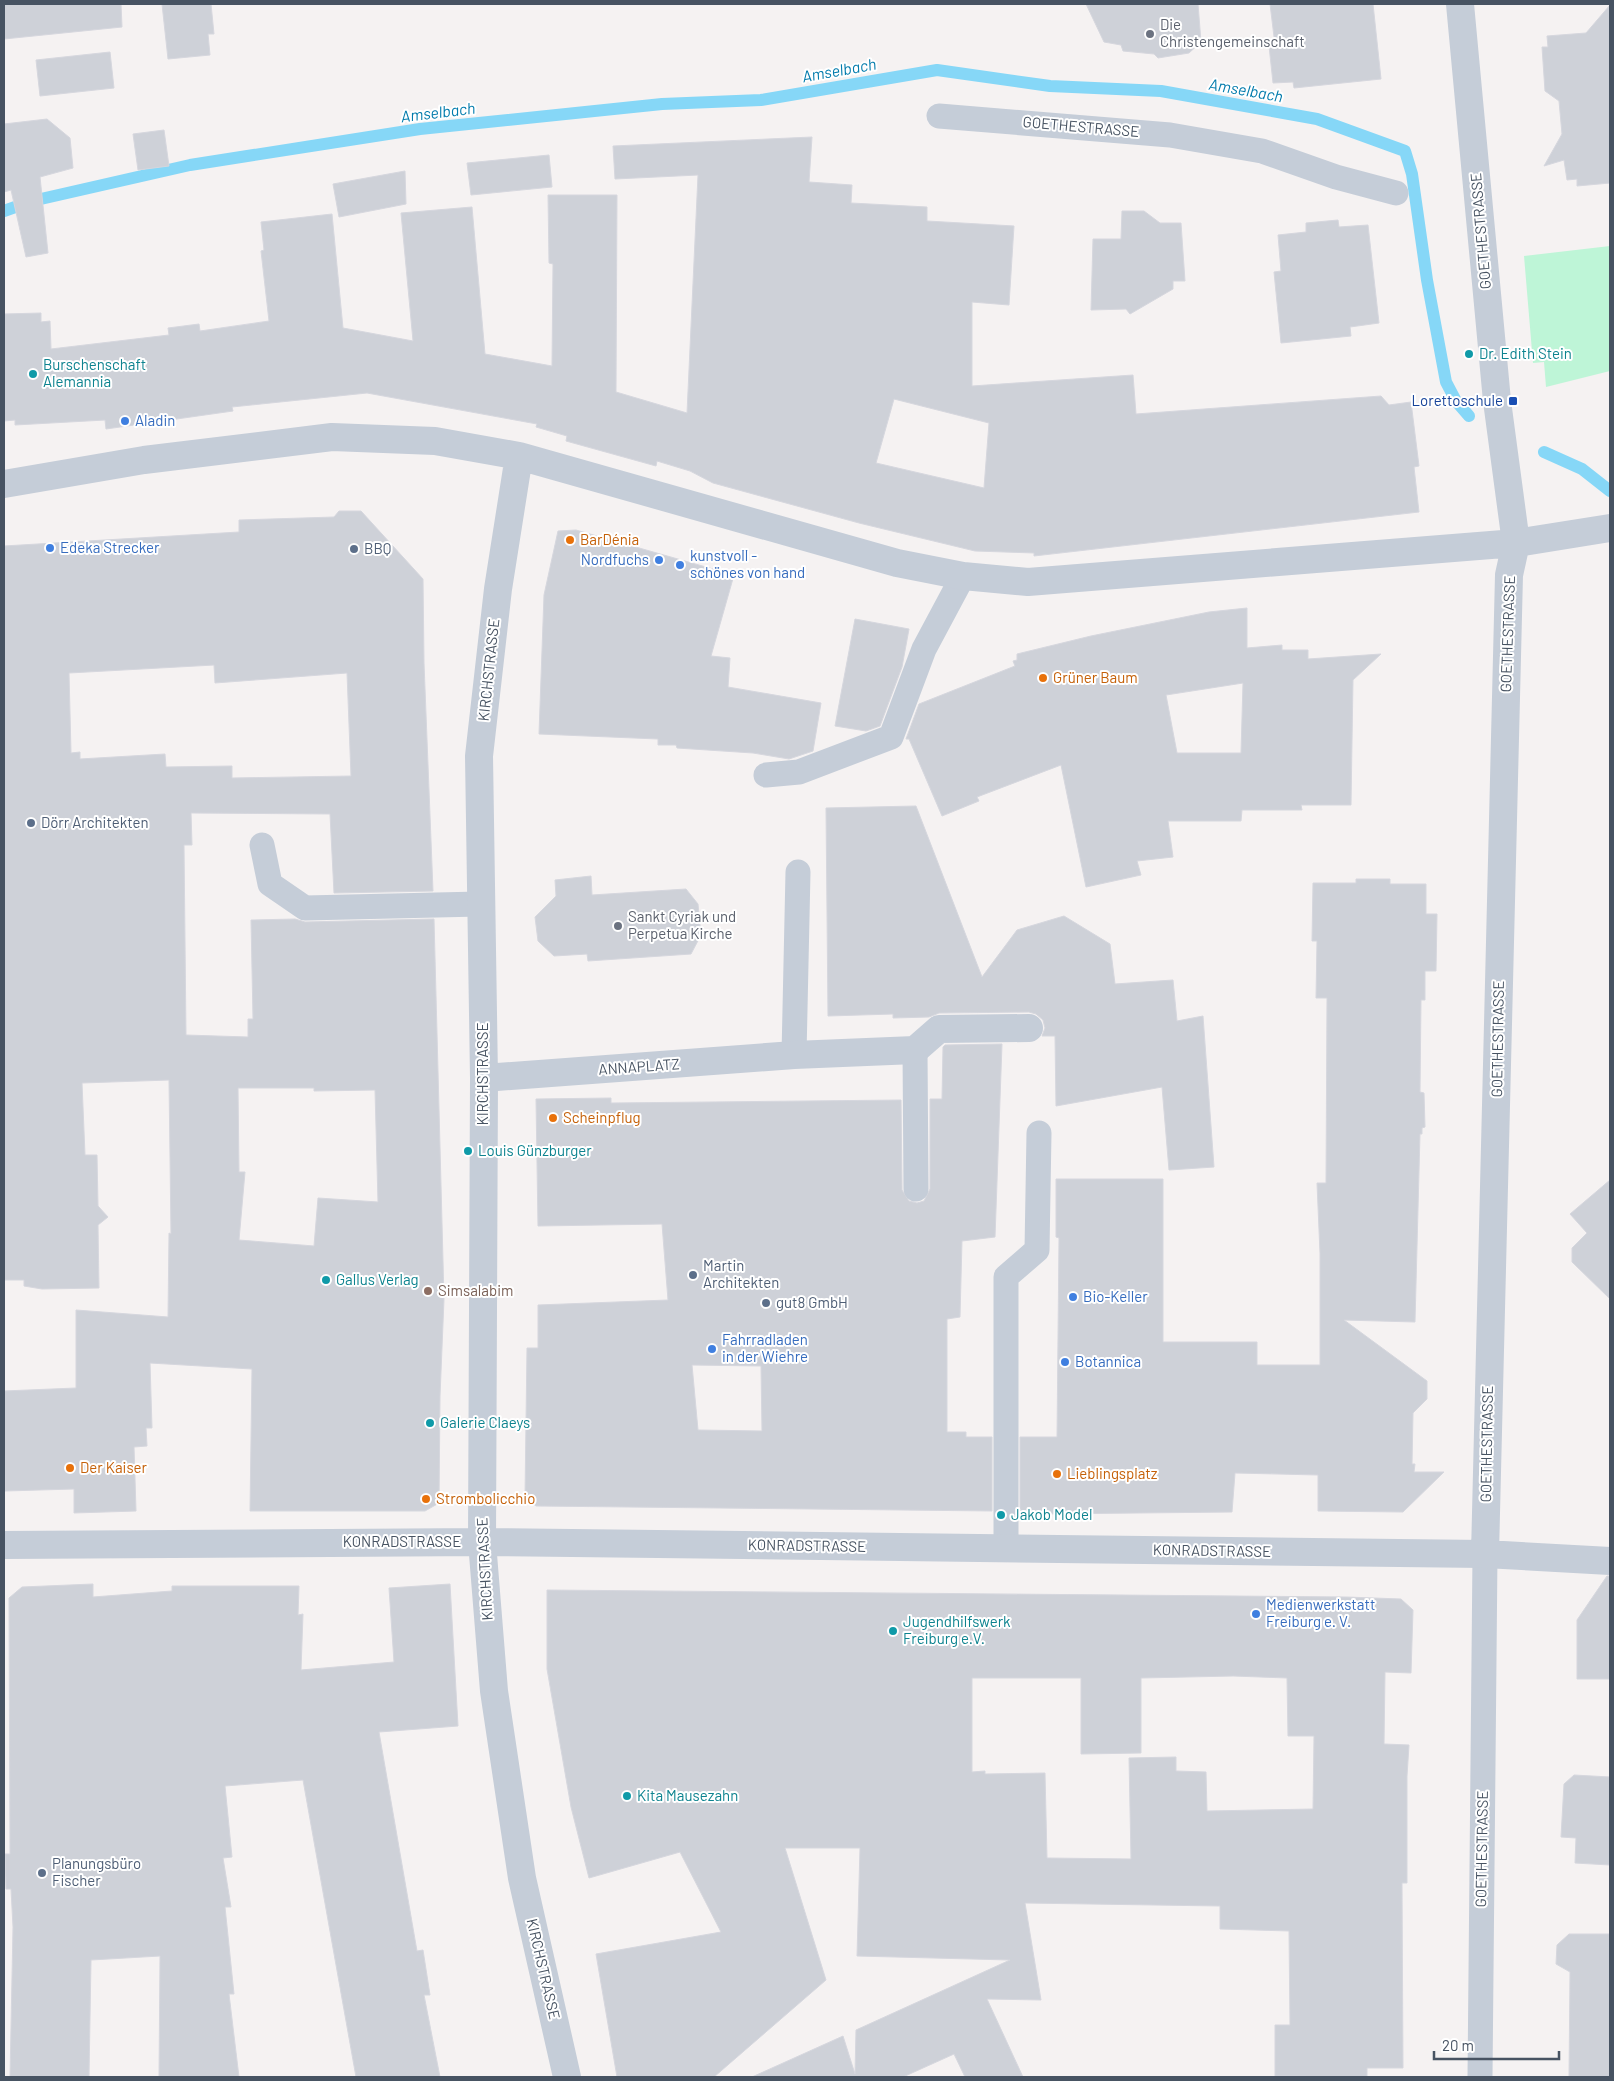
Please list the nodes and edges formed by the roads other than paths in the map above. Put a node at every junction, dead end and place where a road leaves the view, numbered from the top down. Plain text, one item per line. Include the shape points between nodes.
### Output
1 (1460, 4) edge
2 (939, 116) dead end
3 (1396, 193) dead end
4 (519, 456) junction
5 (4, 484) edge
6 (1610, 528) edge
7 (1516, 543) junction
8 (963, 576) junction
9 (766, 775) dead end
10 (262, 845) dead end
11 (798, 872) dead end
12 (480, 904) junction
13 (1029, 1028) dead end
14 (915, 1050) junction
15 (794, 1055) junction
16 (484, 1078) junction
17 (1039, 1133) dead end
18 (916, 1189) dead end
19 (482, 1542) junction
20 (4, 1545) edge
21 (1006, 1548) junction
22 (1485, 1554) junction
23 (1610, 1561) edge
24 (567, 2077) edge
25 (1480, 2077) edge

1 - 7 street, GOETHESTRASSE via 1497,401
2 - 3 lane, GOETHESTRASSE via 1179,137 1262,151 1336,177
4 - 5 street via 435,442 332,438 144,460
4 - 8 street via 897,563
4 - 12 street, KIRCHSTRASSE via 498,589 479,756
6 - 7 street
7 - 8 street via 1028,582
7 - 22 street, GOETHESTRASSE via 1509,575
8 - 9 lane via 924,649 891,737 799,772
10 - 12 lane via 270,884 305,908
11 - 15 lane
12 - 16 street, KIRCHSTRASSE
13 - 14 street via 939,1029
14 - 15 street, ANNAPLATZ
14 - 18 lane
15 - 16 street, ANNAPLATZ
16 - 19 street, KIRCHSTRASSE
17 - 21 lane via 1037,1250 1006,1278
19 - 20 street, KONRADSTRASSE
19 - 21 street, KONRADSTRASSE
19 - 24 street, KIRCHSTRASSE via 494,1691 519,1858
21 - 22 street, KONRADSTRASSE
22 - 23 street, KONRADSTRASSE
22 - 25 lane, GOETHESTRASSE

